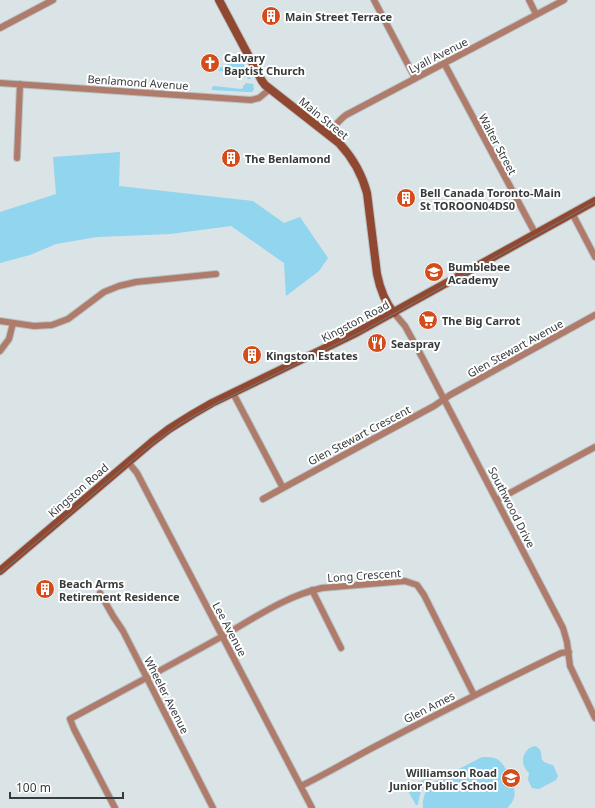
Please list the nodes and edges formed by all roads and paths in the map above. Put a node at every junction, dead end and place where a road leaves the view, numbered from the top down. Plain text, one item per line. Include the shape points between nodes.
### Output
1 (53, 0) edge
2 (219, 0) edge
3 (374, 0) edge
4 (529, 0) edge
5 (564, 0) edge
6 (536, 14) junction
7 (0, 28) edge
8 (444, 64) junction
9 (415, 78) junction
10 (0, 83) edge
11 (20, 84) junction
12 (270, 89) junction
13 (328, 134) junction
14 (17, 158) dead end
15 (595, 201) edge
16 (572, 213) junction
17 (535, 233) junction
18 (595, 257) edge
19 (216, 274) dead end
20 (394, 313) junction
21 (595, 315) edge
22 (0, 321) edge
23 (13, 323) junction
24 (0, 351) edge
25 (233, 393) junction
26 (445, 399) junction
27 (595, 447) edge
28 (128, 462) junction
29 (283, 488) junction
30 (263, 500) dead end
31 (497, 500) junction
32 (0, 571) edge
33 (312, 590) junction
34 (100, 593) dead end
35 (222, 636) junction
36 (342, 648) dead end
37 (568, 652) junction
38 (147, 677) junction
39 (474, 696) junction
40 (595, 718) edge
41 (301, 786) junction
42 (115, 808) edge
43 (213, 808) edge
44 (312, 808) edge

1 - 7 street
2 - 12 main road, Main Street via 262,81
3 - 9 street
4 - 6 street
5 - 6 street, Lyall Avenue
6 - 8 street, Lyall Avenue
8 - 9 street, Lyall Avenue
8 - 17 street, Walter Street
9 - 13 street, Lyall Avenue via 346,115
10 - 11 street, Benlamond Avenue
11 - 12 street, Benlamond Avenue via 251,100 259,98
11 - 14 street
12 - 13 main road, Main Street
13 - 20 main road, Main Street via 348,152 365,184 379,286
15 - 16 main road, Kingston Road
16 - 17 main road, Kingston Road
16 - 18 street
17 - 20 main road, Kingston Road
19 - 23 street via 126,284 104,292 60,323 39,326
20 - 25 main road, Kingston Road
20 - 26 street, Southwood Drive via 405,326
21 - 26 street, Glen Stewart Avenue
22 - 23 street
23 - 24 street via 9,339
25 - 28 main road, Kingston Road via 169,429
25 - 29 street
26 - 29 street, Glen Stewart Crescent
26 - 31 street, Southwood Drive
27 - 31 street
28 - 32 main road, Kingston Road
28 - 35 street, Lee Avenue via 137,473
29 - 30 street, Glen Stewart Crescent
31 - 37 street, Southwood Drive via 563,628
33 - 35 street, Long Crescent via 287,599
33 - 36 street
33 - 39 street, Long Crescent via 405,581 417,585
34 - 38 street, Wheeler Avenue via 112,616 124,631
35 - 38 street, Long Crescent
35 - 41 street, Lee Avenue
37 - 39 street, Glen Ames via 561,653
37 - 40 street, Southwood Drive via 570,666
38 - 42 street, Long Crescent via 70,719
38 - 43 street, Wheeler Avenue
39 - 41 street, Glen Ames
41 - 44 street, Lee Avenue

